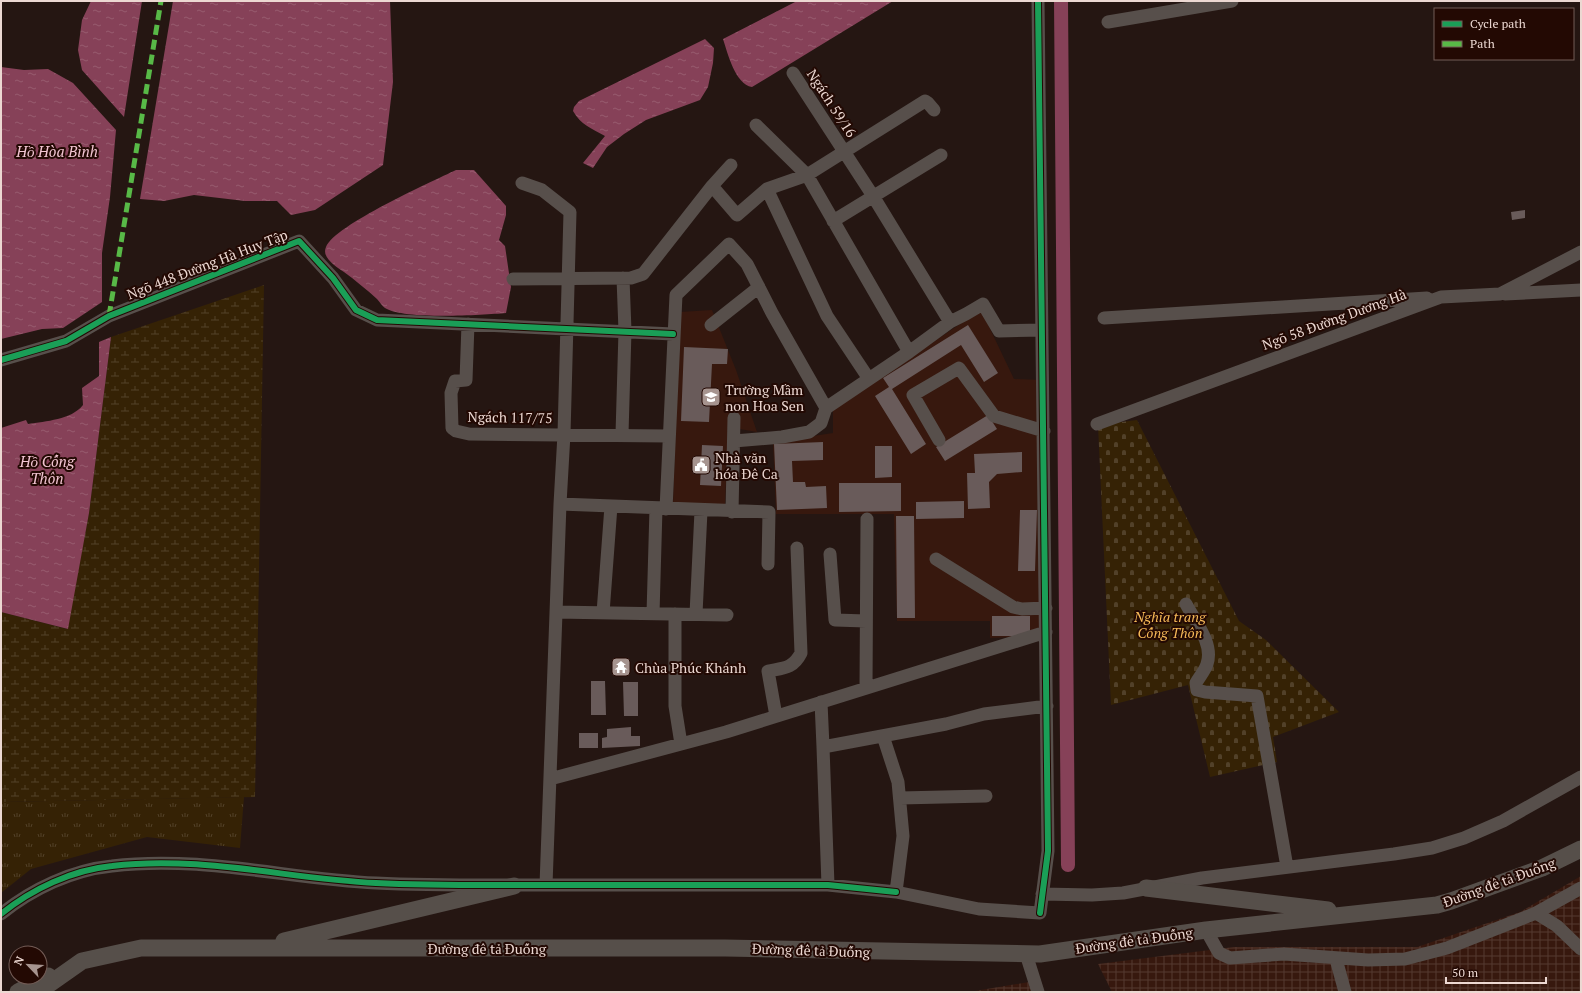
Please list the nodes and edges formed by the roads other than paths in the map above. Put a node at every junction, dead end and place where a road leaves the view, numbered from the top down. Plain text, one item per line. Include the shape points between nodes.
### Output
1 (1038, 1) edge
2 (1232, 1) edge
3 (1108, 22) dead end
4 (793, 73) dead end
5 (934, 110) dead end
6 (756, 125) dead end
7 (844, 151) junction
8 (941, 155) dead end
9 (731, 165) dead end
10 (807, 175) junction
11 (522, 183) dead end
12 (712, 186) junction
13 (767, 189) junction
14 (873, 196) junction
15 (833, 221) junction
16 (1581, 252) edge
17 (568, 278) junction
18 (623, 278) junction
19 (513, 279) dead end
20 (759, 287) junction
21 (1581, 290) edge
22 (1500, 294) junction
23 (1441, 297) junction
24 (1104, 318) dead end
25 (950, 322) junction
26 (468, 324) junction
27 (710, 325) dead end
28 (566, 329) junction
29 (1042, 330) junction
30 (624, 331) junction
31 (673, 334) junction
32 (909, 352) junction
33 (1, 360) edge
34 (869, 379) junction
35 (826, 408) junction
36 (734, 418) dead end
37 (1097, 424) dead end
38 (1044, 431) junction
39 (564, 434) junction
40 (622, 434) junction
41 (669, 436) junction
42 (939, 440) dead end
43 (734, 441) junction
44 (560, 504) junction
45 (611, 506) junction
46 (661, 509) junction
47 (701, 511) junction
48 (732, 512) junction
49 (867, 519) dead end
50 (797, 548) dead end
51 (830, 554) dead end
52 (936, 559) dead end
53 (768, 564) dead end
54 (1186, 604) dead end
55 (1046, 608) junction
56 (556, 612) junction
57 (603, 613) junction
58 (653, 614) junction
59 (675, 614) junction
60 (696, 614) junction
61 (727, 615) dead end
62 (866, 621) junction
63 (1046, 632) junction
64 (866, 688) junction
65 (820, 702) junction
66 (1047, 706) junction
67 (776, 716) junction
68 (883, 736) junction
69 (681, 744) junction
70 (824, 747) junction
71 (1581, 777) edge
72 (550, 780) junction
73 (986, 796) dead end
74 (900, 798) junction
75 (1581, 849) edge
76 (1287, 867) junction
77 (546, 885) junction
78 (828, 885) junction
79 (514, 886) junction
80 (1146, 888) junction
81 (1581, 888) edge
82 (896, 892) junction
83 (1042, 894) junction
84 (1358, 913) junction
85 (1, 914) edge
86 (1536, 914) junction
87 (1206, 930) junction
88 (257, 947) junction
89 (1581, 949) edge
90 (1026, 954) junction
91 (1336, 959) junction
92 (82, 961) junction
93 (18, 992) edge
94 (38, 992) edge
95 (1038, 992) edge
96 (1345, 992) edge

1 - 29 street
2 - 3 street
4 - 7 street, Ngách 59/16
5 - 7 street via 925,101
6 - 10 street
7 - 10 street
7 - 14 street, Ngách 59/16
8 - 14 street
9 - 12 street
10 - 13 street
10 - 15 street
11 - 17 street via 542,190 570,212
12 - 13 street via 737,215
12 - 18 street via 643,274
13 - 34 street via 827,316
14 - 15 street
14 - 25 street, Ngách 59/16
15 - 32 street
16 - 22 street, Ngõ 58 Đường Dương Hà
17 - 18 street
17 - 19 street
17 - 28 street
18 - 30 street
20 - 27 street
20 - 31 street via 747,264 730,244 676,295
20 - 35 street
21 - 22 street
22 - 23 street, Ngõ 58 Đường Dương Hà
23 - 24 street
23 - 37 street, Ngõ 58 Đường Dương Hà
25 - 29 street via 983,304 999,331
25 - 32 street
26 - 28 street, Ngõ 448 Đường Hà Huy Tập
26 - 33 street, Ngõ 448 Đường Hà Huy Tập via 377,320 356,310 333,278 299,241 109,316 66,341
26 - 39 street, Ngách 117/75 via 466,380 455,381 452,393 452,428 470,434
28 - 30 street, Ngõ 448 Đường Hà Huy Tập
28 - 39 street
29 - 38 street
30 - 31 street, Ngõ 448 Đường Hà Huy Tập
30 - 40 street
31 - 41 street
32 - 34 street
34 - 35 street
35 - 43 street via 821,423 809,432
36 - 43 street
38 - 42 street via 994,416 960,368 913,395
38 - 55 street
39 - 40 street
39 - 44 street
40 - 41 street
41 - 46 street
43 - 48 street
44 - 45 street
44 - 56 street
45 - 46 street
45 - 57 street
46 - 47 street
46 - 58 street
47 - 48 street
47 - 60 street
48 - 53 street via 769,512
49 - 62 street
50 - 67 street via 801,653 791,666 768,671
51 - 62 street via 835,620
52 - 55 street via 1014,607
54 - 76 street via 1207,643 1209,655 1207,665 1196,683 1197,690 1257,696
55 - 63 street
56 - 57 street
56 - 72 street
57 - 58 street
58 - 59 street
59 - 60 street
59 - 69 street via 675,706
60 - 61 street
62 - 64 street
63 - 64 street
63 - 66 street
64 - 65 street
65 - 67 street
65 - 70 street
66 - 68 street via 984,714
66 - 83 street via 1048,851
67 - 69 street
68 - 70 street
68 - 74 street via 898,782
69 - 72 street
70 - 78 street
71 - 76 street via 1503,821 1442,845 1394,854
72 - 77 street
73 - 74 street
74 - 82 street via 903,836
75 - 84 main road, Đường đê tả Đuống via 1542,868 1451,902
76 - 80 street
77 - 78 street
77 - 79 street
78 - 82 street
79 - 85 street via 369,883 202,864 139,863 109,866 62,878
79 - 88 main road
80 - 83 street via 1114,894
80 - 84 main road
81 - 86 street
82 - 83 street via 979,909 1040,913
84 - 87 main road, Đường đê tả Đuống
86 - 89 street via 1557,926
86 - 91 street via 1447,948 1405,959
87 - 90 main road, Đường đê tả Đuống
87 - 91 street via 1219,953 1226,957 1284,954
88 - 90 main road, Đường đê tả Đuống via 725,948
88 - 92 main road, Đường đê tả Đuống via 141,948
90 - 95 street
91 - 96 street
92 - 93 main road
92 - 94 main road, Đường đê tả Đuống

